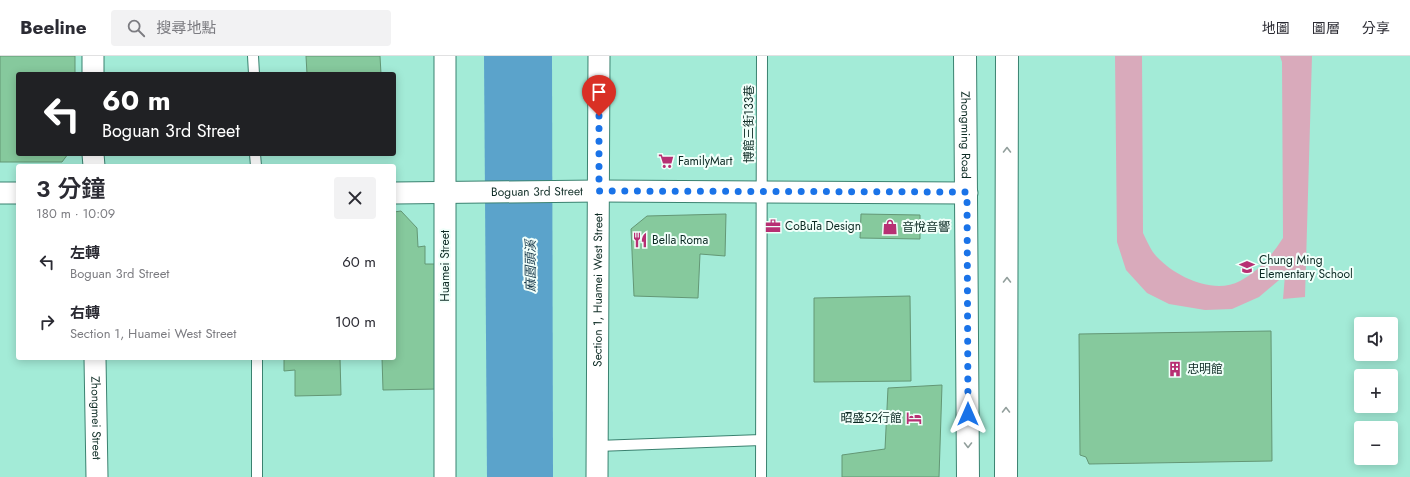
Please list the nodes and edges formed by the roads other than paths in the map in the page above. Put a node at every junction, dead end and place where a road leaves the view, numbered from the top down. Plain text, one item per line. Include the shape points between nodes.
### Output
1 (93, 56) edge
2 (254, 56) edge
3 (445, 56) edge
4 (599, 56) edge
5 (762, 56) edge
6 (966, 56) edge
7 (1007, 56) edge
8 (93, 72) edge
9 (254, 72) edge
10 (592, 191) junction
11 (762, 192) junction
12 (967, 192) junction
13 (0, 193) edge
14 (16, 193) edge
15 (396, 193) edge
16 (452, 193) junction
17 (95, 360) edge
18 (257, 360) edge
19 (761, 440) junction
20 (597, 446) junction
21 (97, 477) edge
22 (257, 477) edge
23 (445, 477) edge
24 (597, 477) edge
25 (761, 477) edge
26 (968, 477) edge
27 (1006, 477) edge

1 - 8 street
2 - 9 lane
3 - 16 street, Huamei Street
4 - 10 street, Section 1, Huamei West Street
5 - 11 lane, 博館三街133巷
6 - 12 main road, Zhongming Road
27 -> 7 main road
10 - 11 street, Boguan 3rd Street
10 - 16 street, Boguan 3rd Street
10 - 20 street, Section 1, Huamei West Street
11 - 12 street, Boguan 3rd Street
11 - 19 lane, 博館三街133巷
12 -> 26 main road, Zhongming Road
13 - 14 street
15 - 16 street, Boguan 3rd Street
16 - 23 street, Huamei Street
17 - 21 street, Zhongmei Street
18 - 22 lane
19 - 20 lane
19 - 25 lane, 博館三街133巷
20 - 24 street, Section 1, Huamei West Street

